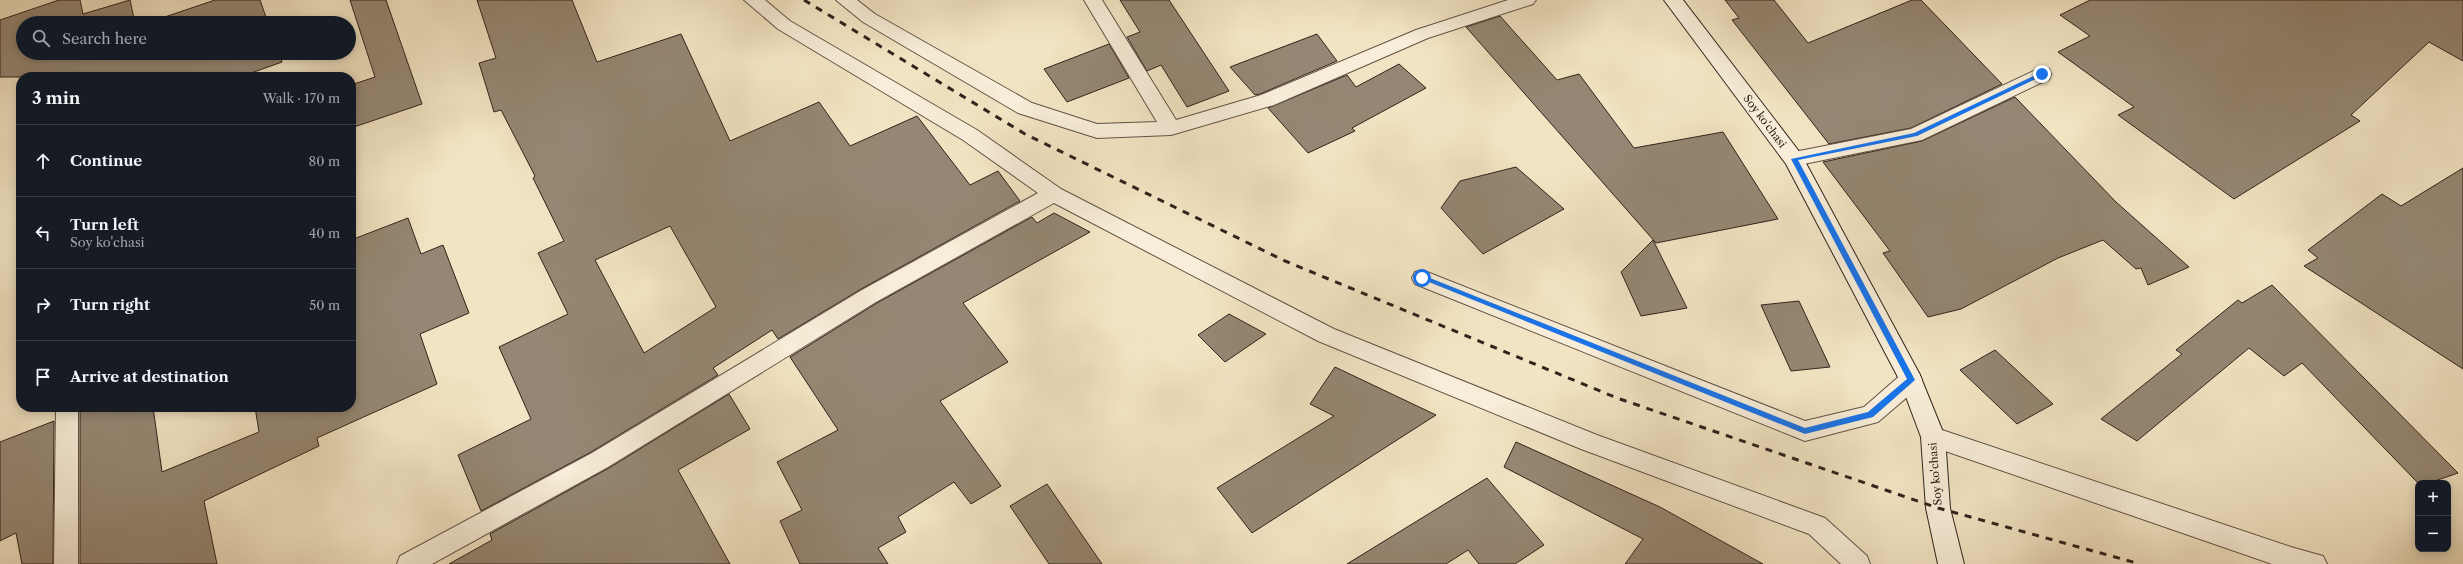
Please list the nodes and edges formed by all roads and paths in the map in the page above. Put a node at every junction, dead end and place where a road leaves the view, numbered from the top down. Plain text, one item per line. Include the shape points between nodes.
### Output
1 (753, 0) edge
2 (845, 0) edge
3 (1093, 0) edge
4 (1527, 0) edge
5 (1673, 0) edge
6 (2042, 74) dead end
7 (1171, 128) junction
8 (1794, 159) junction
9 (1054, 194) junction
10 (1422, 278) dead end
11 (1911, 380) junction
12 (67, 412) edge
13 (1932, 437) junction
14 (66, 564) edge
15 (409, 564) edge
16 (1858, 564) edge
17 (1951, 564) edge
18 (2314, 564) edge

1 - 9 lane via 784,25 970,135
2 - 7 lane via 869,18 1025,108 1097,131
3 - 7 lane
4 - 7 lane via 1422,34 1267,100
5 - 8 main road, Soy ko'chasi
6 - 8 lane via 1915,135
8 - 11 main road, Soy ko'chasi
9 - 15 lane via 869,296 600,460
9 - 16 lane via 1326,335 1589,442 1817,526
10 - 11 lane via 1805,431 1870,415
11 - 13 main road, Soy ko'chasi
12 - 14 lane
13 - 17 main road, Soy ko'chasi via 1938,508
13 - 18 main road via 2286,558

